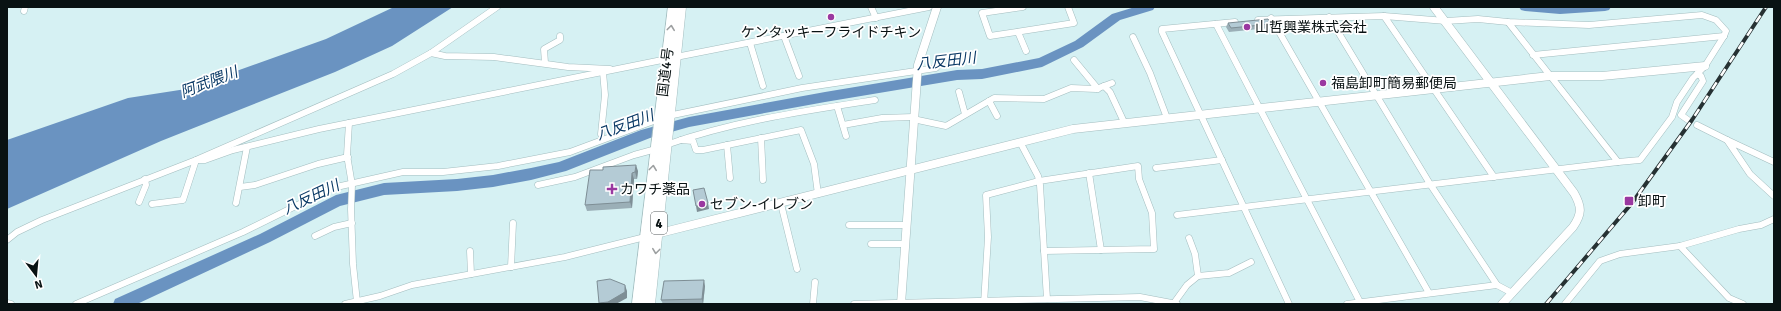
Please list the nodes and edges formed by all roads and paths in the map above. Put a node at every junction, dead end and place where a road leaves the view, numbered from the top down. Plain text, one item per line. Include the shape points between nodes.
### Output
1 (497, 7) edge
2 (673, 7) edge
3 (682, 7) edge
4 (871, 7) edge
5 (929, 7) edge
6 (937, 7) edge
7 (1023, 7) edge
8 (1068, 7) edge
9 (1434, 7) edge
10 (1384, 16) junction
11 (1329, 17) junction
12 (876, 18) junction
13 (1271, 18) junction
14 (1255, 20) edge
15 (1446, 21) junction
16 (1240, 22) edge
17 (1508, 22) junction
18 (1216, 24) junction
19 (1018, 32) junction
20 (560, 36) dead end
21 (784, 36) junction
22 (1724, 36) junction
23 (1133, 37) dead end
24 (750, 43) junction
25 (1026, 51) dead end
26 (431, 53) junction
27 (1534, 55) junction
28 (671, 58) junction
29 (1074, 60) dead end
30 (545, 64) junction
31 (1705, 66) junction
32 (936, 68) dead end
33 (614, 70) junction
34 (603, 72) junction
35 (917, 72) junction
36 (1697, 74) junction
37 (799, 76) dead end
38 (1550, 76) junction
39 (1492, 83) junction
40 (1112, 84) dead end
41 (763, 86) dead end
42 (1104, 86) junction
43 (1098, 89) junction
44 (1433, 90) junction
45 (959, 92) dead end
46 (1377, 96) junction
47 (875, 100) dead end
48 (989, 101) junction
49 (1318, 102) junction
50 (837, 106) junction
51 (1259, 108) junction
52 (965, 114) junction
53 (1201, 114) junction
54 (997, 116) dead end
55 (913, 118) junction
56 (1167, 118) junction
57 (664, 119) junction
58 (1688, 120) dead end
59 (1124, 122) junction
60 (349, 123) junction
61 (843, 125) junction
62 (1697, 125) dead end
63 (601, 134) dead end
64 (846, 136) dead end
65 (761, 138) junction
66 (679, 140) junction
67 (1727, 140) junction
68 (1020, 142) junction
69 (661, 145) junction
70 (727, 145) junction
71 (247, 147) junction
72 (348, 157) junction
73 (196, 160) junction
74 (1222, 160) junction
75 (1618, 162) junction
76 (1774, 162) edge
77 (1156, 168) dead end
78 (1557, 169) junction
79 (909, 171) junction
80 (1089, 173) junction
81 (1494, 176) junction
82 (730, 178) dead end
83 (145, 179) junction
84 (763, 180) dead end
85 (1039, 181) junction
86 (352, 184) junction
87 (1430, 184) junction
88 (538, 185) dead end
89 (240, 187) junction
90 (1370, 191) junction
91 (818, 194) junction
92 (1774, 196) edge
93 (1308, 199) junction
94 (139, 202) dead end
95 (236, 202) dead end
96 (152, 204) dead end
97 (781, 204) junction
98 (1243, 207) junction
99 (1177, 215) dead end
100 (1774, 219) edge
101 (352, 223) junction
102 (513, 223) dead end
103 (849, 225) dead end
104 (907, 225) junction
105 (658, 234) junction
106 (315, 236) dead end
107 (645, 237) junction
108 (1189, 238) dead end
109 (7, 240) edge
110 (871, 244) dead end
111 (905, 244) junction
112 (1680, 246) junction
113 (1101, 250) junction
114 (470, 251) dead end
115 (1044, 251) junction
116 (1251, 262) dead end
117 (511, 267) junction
118 (797, 269) dead end
119 (471, 274) junction
120 (1198, 276) junction
121 (815, 282) dead end
122 (1497, 285) junction
123 (1429, 293) junction
124 (1512, 293) junction
125 (1046, 300) junction
126 (1143, 301) edge
127 (357, 302) junction
128 (1008, 302) edge
129 (1072, 302) edge
130 (1360, 302) junction
131 (7, 303) edge
132 (901, 303) edge
133 (984, 303) edge
134 (11, 304) edge
135 (76, 304) edge
136 (345, 304) edge
137 (638, 304) edge
138 (649, 304) edge
139 (813, 304) edge
140 (854, 304) edge
141 (1175, 304) edge
142 (1289, 304) edge
143 (1347, 304) edge
144 (1502, 304) edge
145 (1564, 304) edge
146 (1743, 304) edge

1 - 26 street
28 -> 2 highway, 国道4号 / 4
3 - 28 highway, 国道4号 / 4
4 - 12 street
5 - 12 street
6 - 35 street
7 - 19 street via 982,13 990,36
8 - 19 street via 1074,23
9 - 15 street
10 - 11 street
10 - 15 street
10 - 44 street
11 - 13 street
11 - 46 street
12 - 21 street
13 - 14 street
13 - 49 street
15 - 17 street via 1478,19
15 - 39 street
16 - 18 street
17 - 22 street via 1590,25 1702,15 1723,25 1726,31
17 - 27 street
18 - 51 street
18 - 53 street via 1162,29
19 - 25 street
20 - 30 street via 560,40 544,49
21 - 24 street
21 - 37 street
22 - 27 street
22 - 31 street
23 - 56 street
24 - 28 street
24 - 41 street
26 - 30 street via 445,56 494,57
26 - 73 street via 393,74
27 - 38 street
28 - 33 street
28 - 57 highway, 国道4号 / 4
29 - 43 street
30 - 33 street
31 - 36 street
31 - 38 street via 1602,76
32 - 35 street
33 - 34 street
34 - 60 street
34 - 63 street via 605,95
35 - 55 street
35 - 57 street via 716,105
36 - 58 street via 1702,76 1703,80 1681,115
36 - 75 street via 1677,102 1672,117 1640,160
38 - 39 street
38 - 75 street
39 - 44 street
39 - 78 street
40 - 42 street
42 - 43 street
42 - 59 street via 1110,92
43 - 48 street via 1071,88 1044,99 994,98
44 - 46 street
44 - 81 street
45 - 52 street
46 - 49 street
46 - 87 street
47 - 50 street
48 - 52 street
48 - 54 street
49 - 51 street
49 - 90 street
50 - 61 street
50 - 66 street via 704,131
51 - 53 street
51 - 93 street
52 - 55 street via 946,126
53 - 56 street
53 - 74 street
55 - 61 street via 882,118
55 - 79 street
56 - 59 street
57 - 69 highway, 国道4号 / 4
57 - 86 street via 570,152 473,169 403,172
59 - 68 street via 1073,129
60 - 71 street
60 - 72 street
61 - 64 street
62 - 67 street
65 - 70 street
65 - 84 street
65 - 91 street via 801,130 814,164
66 - 69 street
66 - 70 street via 693,141 696,150
67 - 76 street
67 - 92 street via 1750,174
68 - 79 street
68 - 85 street
69 - 88 street via 575,177
69 - 105 highway, 国道4号 / 4
107 -> 69 highway, 国道4号 / 4
70 - 82 street
71 - 73 street
71 - 89 street
72 - 86 street
72 - 89 street via 255,185
73 - 83 street
73 - 96 street via 183,200
74 - 77 street
74 - 98 street
75 - 78 street
78 - 81 street
78 - 124 street via 1581,203 1582,214 1556,247
79 - 91 street
79 - 104 street
80 - 85 street
80 - 113 street
80 - 113 street via 1138,166 1139,179 1152,213 1154,249
81 - 87 street
83 - 94 street via 146,185
83 - 109 street via 42,220
85 - 115 street
85 - 133 street via 986,195 988,237
86 - 101 street
86 - 135 street via 332,188 243,232
87 - 90 street
87 - 122 street
89 - 95 street
90 - 93 street
90 - 123 street
91 - 97 street
93 - 98 street
93 - 130 street
97 - 105 street
97 - 118 street
98 - 99 street
98 - 142 street
100 - 112 street via 1761,225
101 - 106 street via 334,227
101 - 127 street
102 - 117 street
103 - 104 street
104 - 111 street
105 - 107 street
105 -> 138 highway, 国道4号 / 4
107 - 117 street via 593,251
107 - 137 highway, 国道4号 / 4
108 - 120 street via 1195,254
110 - 111 street
111 - 132 street
112 - 145 street via 1620,254 1600,262
112 - 146 street via 1729,298
113 - 115 street
114 - 119 street
115 - 125 street
116 - 120 street via 1229,272
117 - 119 street
119 - 127 street via 412,285
120 - 141 street via 1186,285
121 - 139 street
122 - 123 street
122 - 124 street
123 - 130 street
124 - 144 street
125 - 128 street
125 - 129 street
126 - 129 street
126 - 141 street
127 - 136 street
128 - 133 street
130 - 143 street
131 - 134 street
132 - 133 street
132 - 140 street

